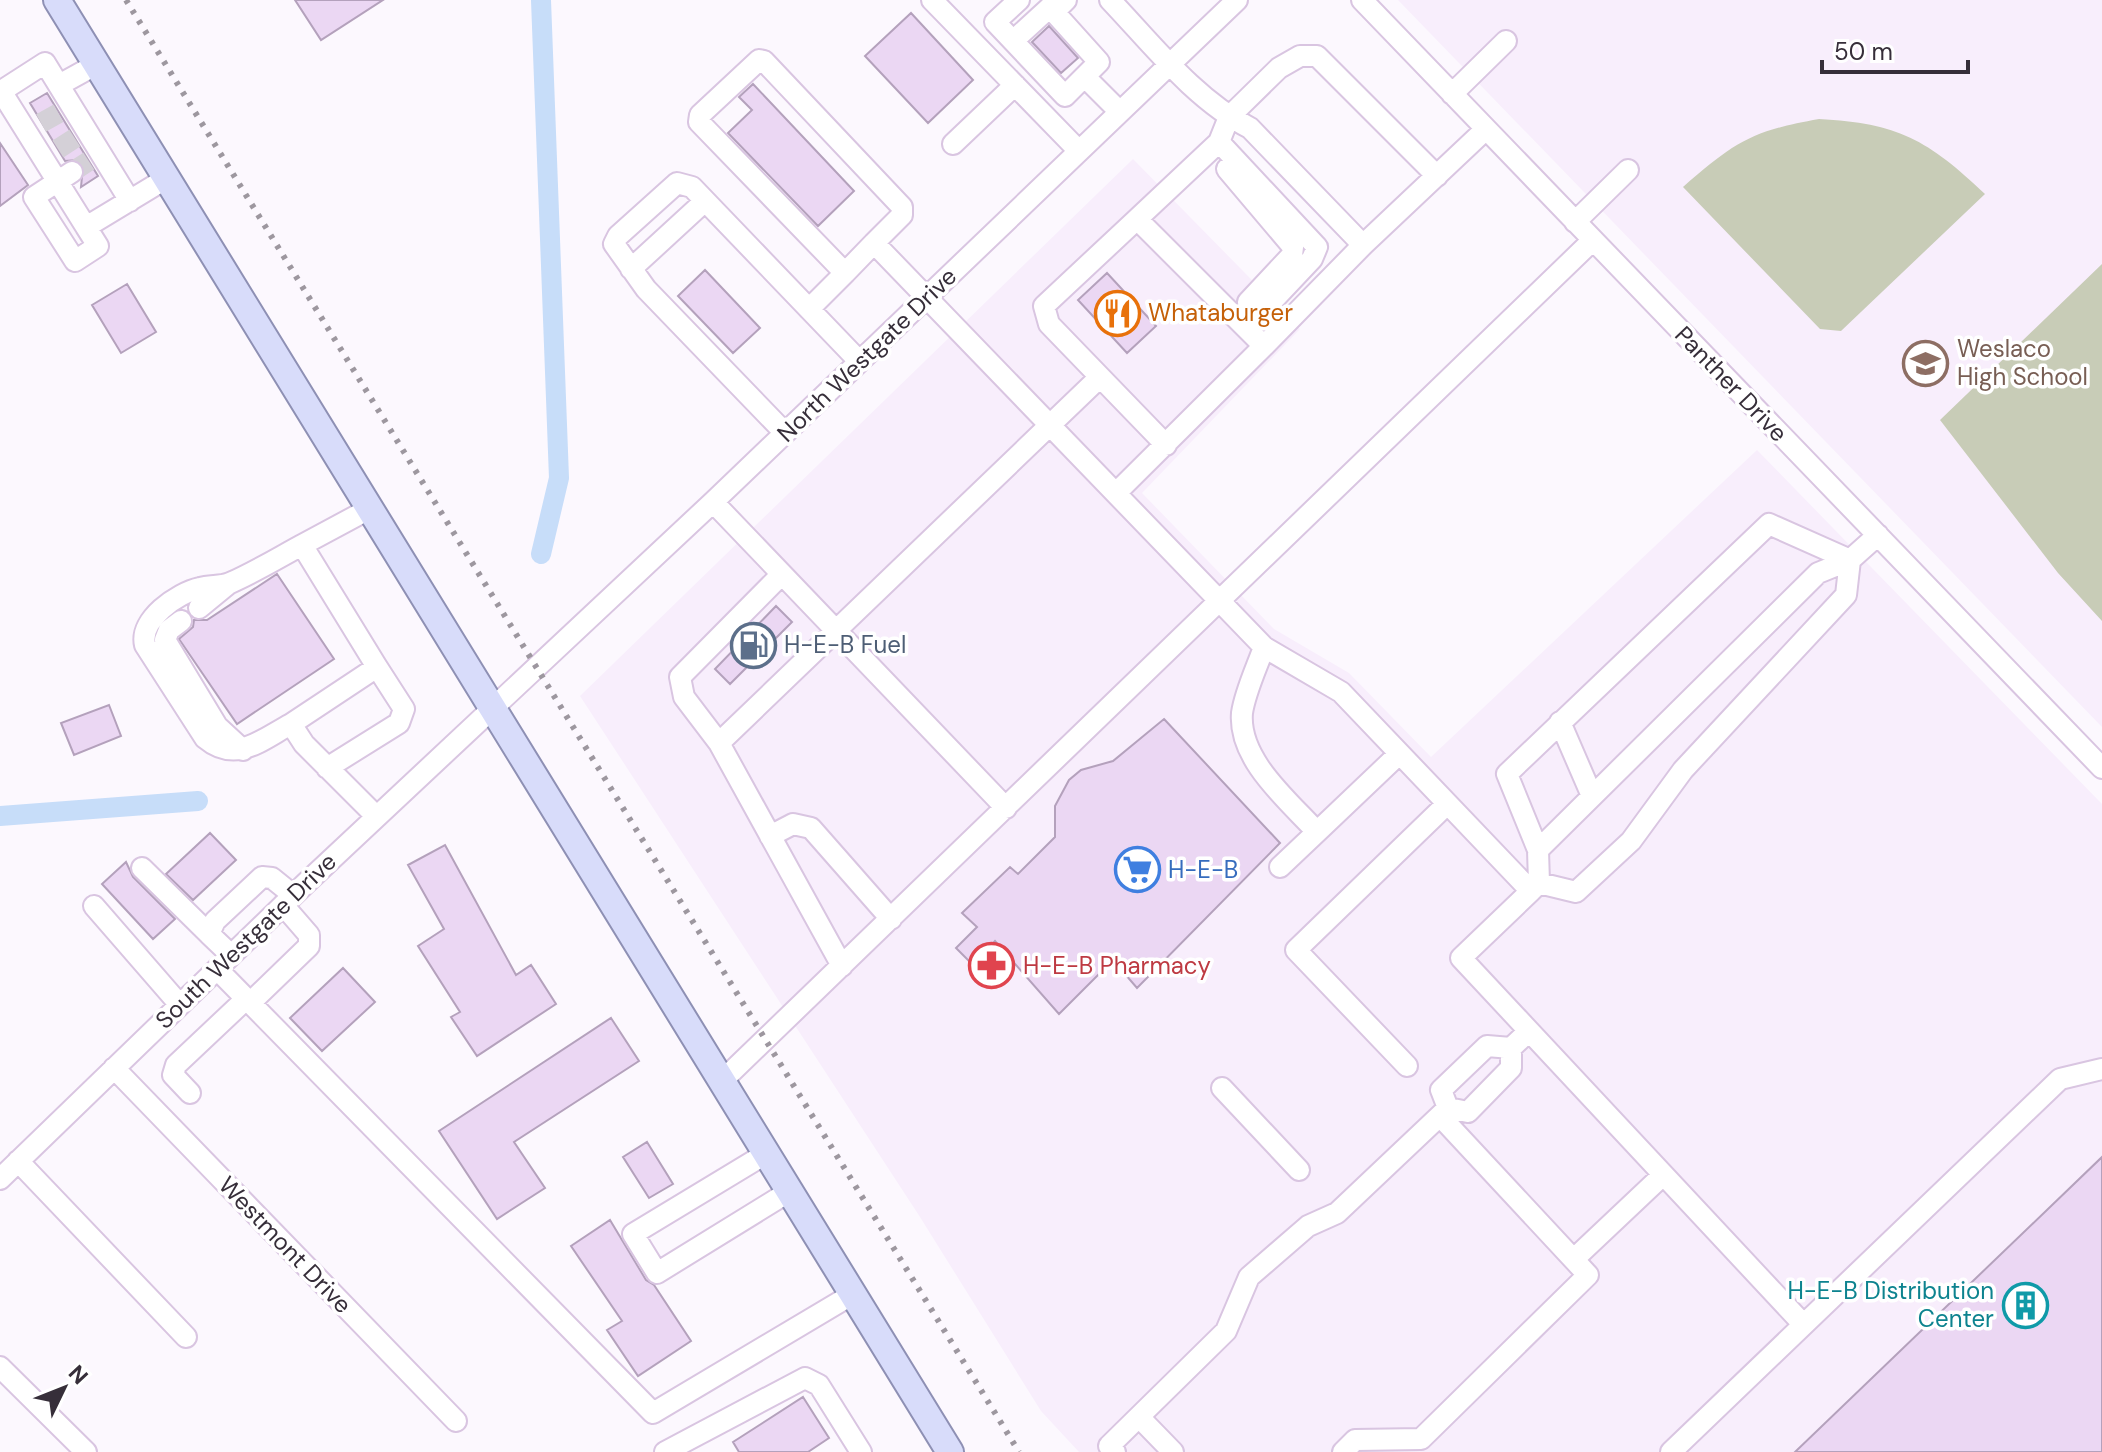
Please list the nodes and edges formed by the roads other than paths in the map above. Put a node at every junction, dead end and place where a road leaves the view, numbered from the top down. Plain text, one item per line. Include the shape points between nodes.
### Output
1 (57, 0) edge
2 (932, 0) edge
3 (1019, 0) edge
4 (1237, 0) edge
5 (1362, 0) edge
6 (1115, 2) edge
7 (1053, 5) edge
8 (1013, 41) junction
9 (1506, 41) dead end
10 (97, 64) junction
11 (1170, 64) junction
12 (1085, 77) junction
13 (59, 85) junction
14 (1015, 85) junction
15 (1, 91) edge
16 (1452, 94) junction
17 (1120, 112) junction
18 (1229, 117) junction
19 (50, 118) junction
20 (1486, 129) junction
21 (66, 144) junction
22 (953, 144) dead end
23 (1214, 147) junction
24 (1079, 151) junction
25 (80, 167) junction
26 (1628, 170) dead end
27 (1437, 176) junction
28 (167, 178) junction
29 (130, 201) junction
30 (705, 201) junction
31 (1137, 219) junction
32 (1575, 222) junction
33 (86, 227) junction
34 (1593, 240) junction
35 (874, 243) junction
36 (1363, 245) junction
37 (631, 269) junction
38 (845, 273) junction
39 (926, 298) junction
40 (809, 309) junction
41 (1244, 316) junction
42 (1264, 346) junction
43 (859, 361) junction
44 (1100, 377) junction
45 (1050, 425) junction
46 (785, 433) junction
47 (1166, 445) junction
48 (1116, 493) junction
49 (713, 502) junction
50 (371, 508) junction
51 (1878, 535) junction
52 (302, 545) junction
53 (1850, 560) junction
54 (782, 574) junction
55 (227, 585) junction
56 (1221, 600) junction
57 (199, 608) dead end
58 (181, 621) dead end
59 (836, 630) junction
60 (1264, 647) junction
61 (377, 667) junction
62 (493, 706) junction
63 (1560, 722) junction
64 (291, 724) junction
65 (719, 743) junction
66 (243, 750) junction
67 (1399, 754) junction
68 (327, 768) junction
69 (2102, 768) edge
70 (1592, 796) junction
71 (1447, 804) junction
72 (1006, 808) junction
73 (376, 816) junction
74 (1317, 832) junction
75 (770, 836) junction
76 (1538, 850) junction
77 (1280, 867) dead end
78 (142, 868) dead end
79 (1535, 887) junction
80 (288, 900) junction
81 (94, 906) dead end
82 (891, 919) junction
83 (209, 934) junction
84 (224, 962) junction
85 (842, 966) junction
86 (248, 1001) junction
87 (180, 1005) junction
88 (1529, 1031) junction
89 (1511, 1048) junction
90 (1407, 1066) dead end
91 (114, 1068) junction
92 (2102, 1069) edge
93 (723, 1080) junction
94 (1222, 1088) dead end
95 (150, 1105) junction
96 (1444, 1112) junction
97 (767, 1153) junction
98 (18, 1161) junction
99 (1299, 1170) dead end
100 (1663, 1175) junction
101 (0, 1179) edge
102 (790, 1191) junction
103 (1574, 1259) junction
104 (853, 1294) junction
105 (1803, 1324) junction
106 (186, 1337) dead end
107 (0, 1367) edge
108 (1139, 1417) junction
109 (456, 1421) dead end
110 (1427, 1446) edge
111 (86, 1452) edge
112 (665, 1452) edge
113 (861, 1452) edge
114 (950, 1452) edge
115 (1115, 1452) edge
116 (1173, 1452) edge
117 (1343, 1452) edge
118 (1671, 1452) edge

1 - 10 main road
2 - 14 street
3 - 8 street via 995,22
4 - 11 street, North Westgate Drive
5 - 16 street, Panther Drive
6 - 11 street
7 - 8 street
7 - 12 street via 1099,62
8 - 12 street via 1065,96
9 - 16 street
10 - 13 street
10 - 28 main road
11 - 17 street, North Westgate Drive
11 - 18 street
12 - 17 street
13 - 15 street via 45,63
13 - 19 street
14 - 22 street
14 - 24 street
15 - 19 street
16 - 20 street, Panther Drive
17 - 24 street, North Westgate Drive
18 - 23 street
18 - 27 street via 1289,60 1317,56
18 - 36 street via 1250,128
19 - 21 street
19 - 21 street
20 - 27 street
20 - 32 street, Panther Drive
21 - 25 street
21 - 25 street
23 - 31 street
23 - 41 street via 1317,247 1261,313
24 - 39 street, North Westgate Drive
25 - 29 street
25 - 33 street
25 - 33 street via 34,197 75,261 98,246
26 - 32 street
27 - 36 street
28 - 29 street
28 - 50 main road
29 - 33 street
30 - 37 street
30 - 37 street via 692,187 677,183 618,236 614,244
30 - 40 street
31 - 41 street
31 - 44 street via 1044,306 1049,324
32 - 34 street, Panther Drive
34 - 51 street, Panther Drive
34 - 56 street
35 - 38 street
35 - 38 street via 902,215 902,207 759,60 700,115 699,122
35 - 39 street
36 - 42 street
37 - 46 street
38 - 40 street
39 - 43 street, North Westgate Drive
39 - 45 street
40 - 43 street
41 - 42 street
42 - 47 street
43 - 46 street, North Westgate Drive
44 - 45 street
44 - 47 street
45 - 48 street
45 - 59 street
46 - 49 street, North Westgate Drive
47 - 48 street
48 - 56 street
49 - 54 street
49 - 62 street, North Westgate Drive
50 - 52 street
50 - 62 main road
51 - 53 street
51 - 69 street, Panther Drive
52 - 55 street
52 - 61 street
53 - 63 street via 1769,524
53 - 70 street via 1818,573
53 - 79 street via 1846,595 1683,770 1631,841 1576,892
54 - 59 street
54 - 65 street via 680,677 684,697
55 - 57 street
55 - 66 street via 197,588 156,613 143,635 205,738 219,750
56 - 60 street
56 - 72 street
58 - 66 street via 165,640 217,726
59 - 65 street
59 - 72 street
60 - 67 street via 1341,692
60 - 74 street via 1242,714 1249,748 1272,783
61 - 64 street
61 - 68 street via 404,709 399,723
62 - 73 street, South Westgate Drive
62 - 93 main road
63 - 70 street
63 - 76 street via 1507,774
64 - 66 street
64 - 68 street
65 - 75 street
67 - 71 street
67 - 74 street
68 - 73 street
70 - 76 street
71 - 79 street
71 - 90 street via 1296,950
72 - 82 street
73 - 80 street, South Westgate Drive
74 - 77 street
75 - 82 street via 793,824 811,828
75 - 85 street
76 - 79 street
78 - 83 street
79 - 88 street via 1461,958
80 - 83 street via 272,878 262,877 215,921
80 - 84 street, South Westgate Drive
80 - 86 street via 309,935 309,946
81 - 87 street
82 - 85 street
83 - 84 street
84 - 86 street
84 - 87 street, South Westgate Drive
85 - 93 street
86 - 95 street via 176,1065 173,1075 183,1086
86 - 104 street via 653,1413
87 - 91 street, South Westgate Drive
88 - 89 street
88 - 100 street
89 - 96 street via 1511,1068 1468,1112
89 - 96 street via 1487,1046 1441,1090
91 - 95 street, Westmont Drive
91 - 98 street, South Westgate Drive
92 - 105 street via 2060,1079
93 - 97 main road
94 - 99 street
95 - 109 street, Westmont Drive
96 - 103 street
96 - 108 street via 1337,1213 1308,1226 1249,1277 1226,1331
97 - 102 main road
97 - 102 street via 633,1234 657,1273
98 - 101 street, South Westgate Drive
98 - 106 street
100 - 103 street
100 - 105 street
102 - 104 main road
103 - 110 street via 1588,1275
104 - 114 main road
105 - 118 street
107 - 111 street
108 - 115 street via 1109,1446
108 - 116 street
110 - 117 street via 1355,1440
112 - 113 street via 805,1378 819,1385

